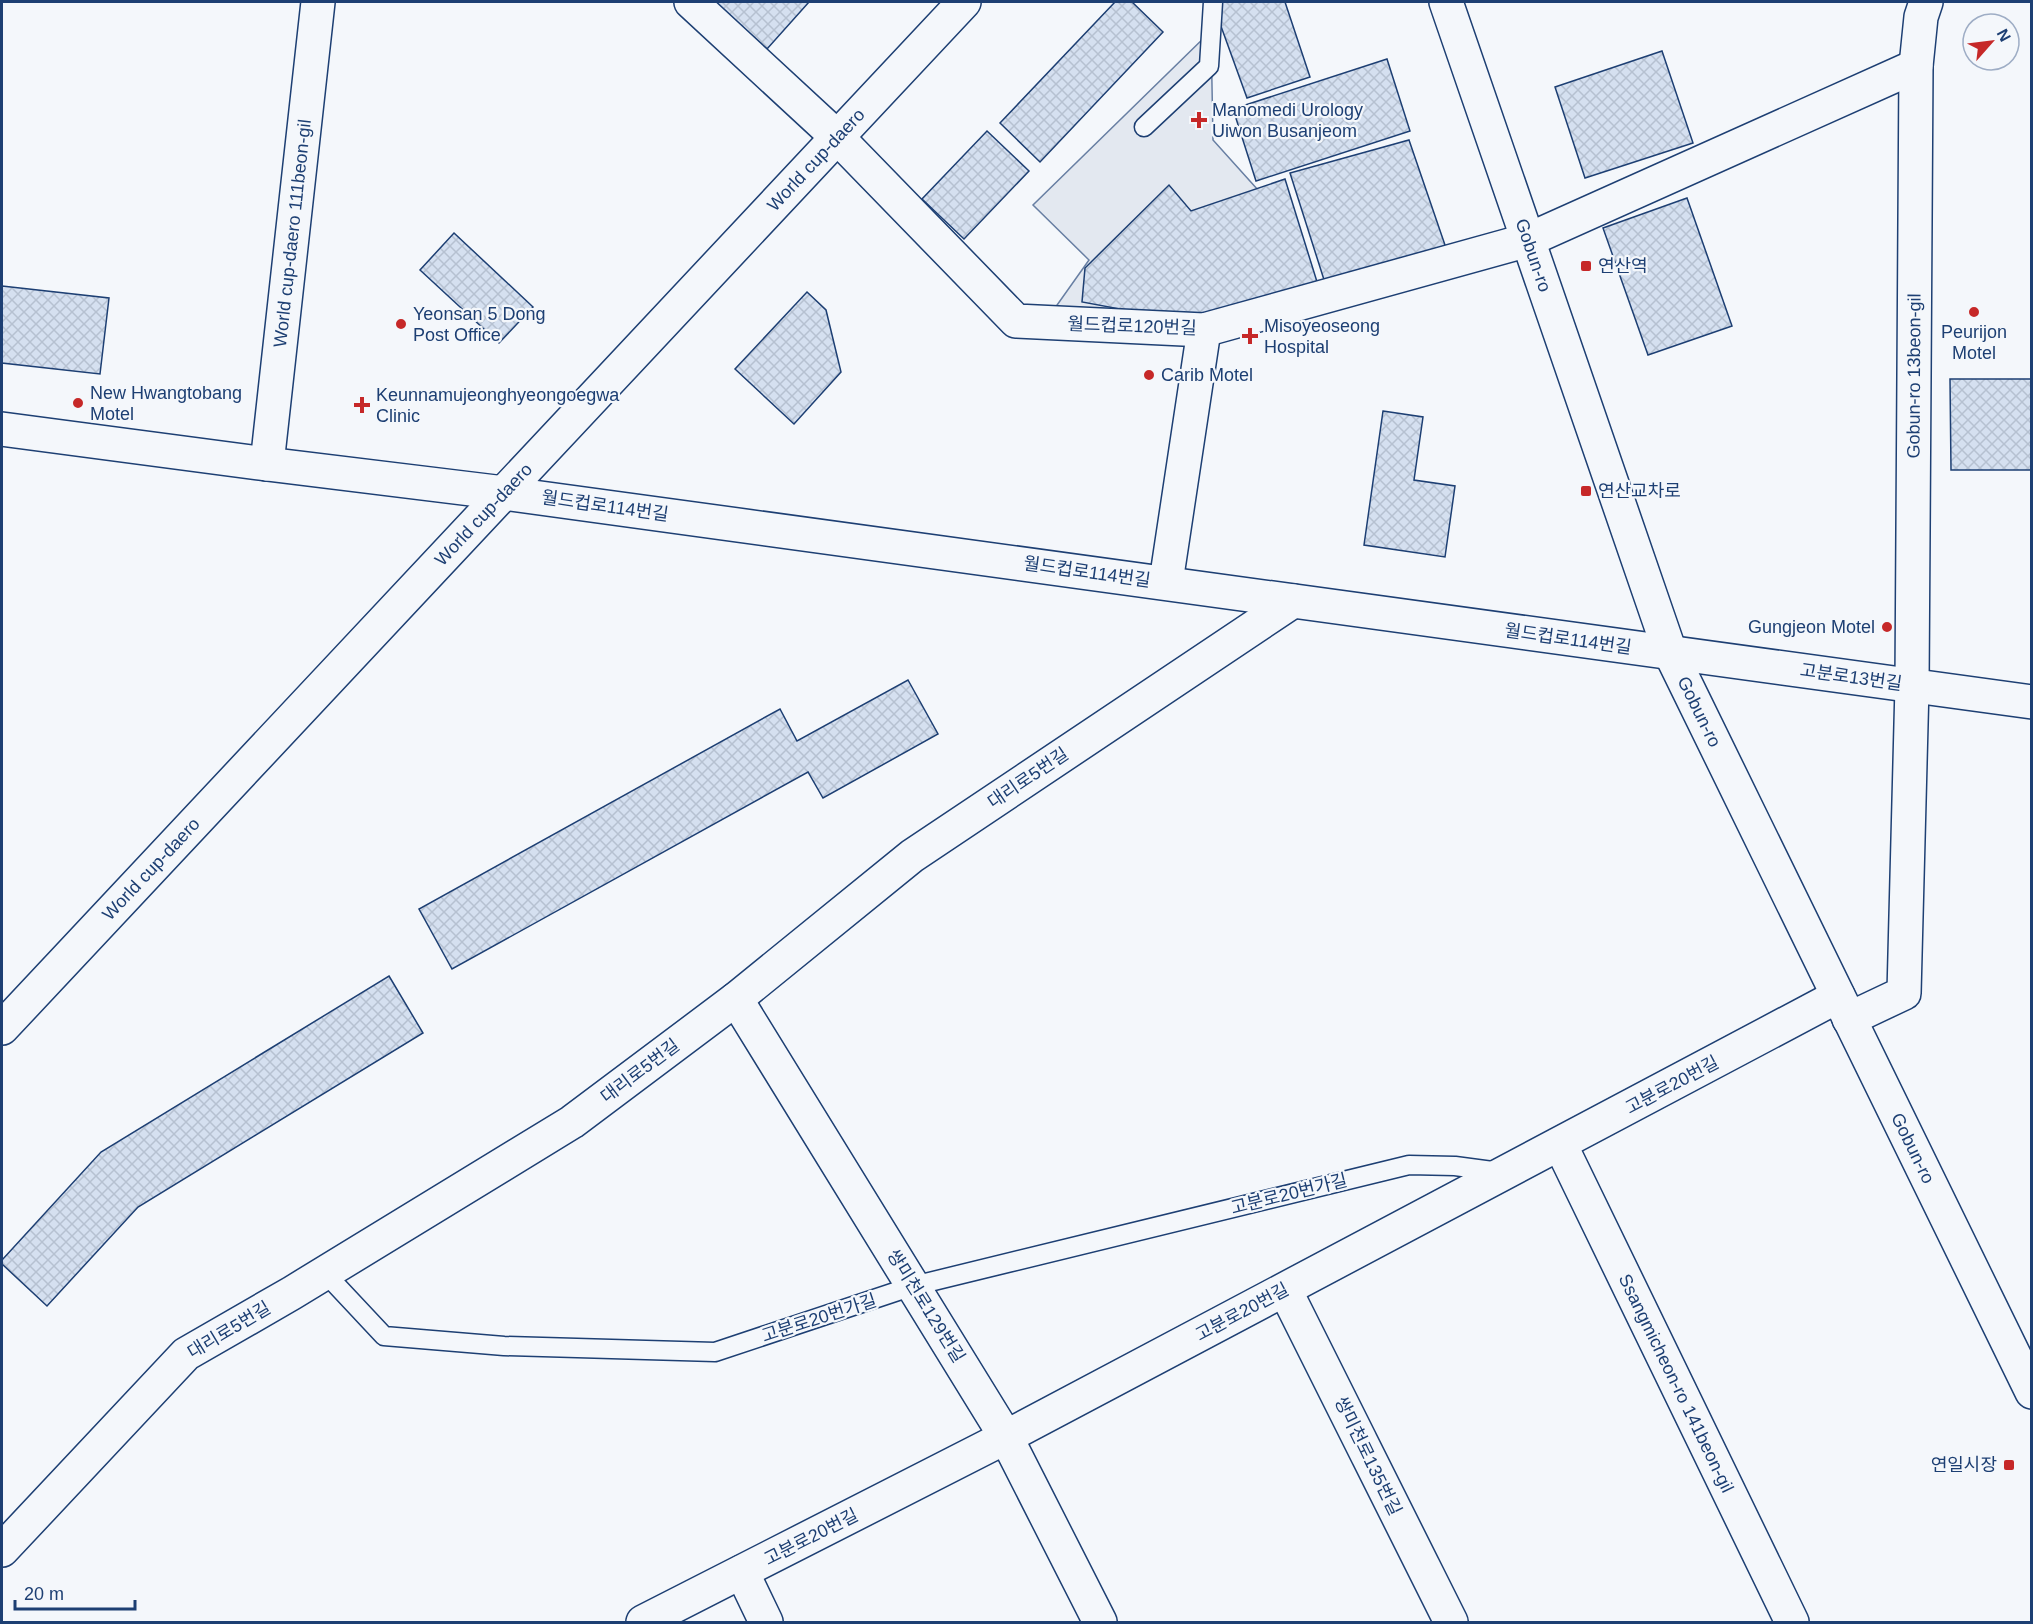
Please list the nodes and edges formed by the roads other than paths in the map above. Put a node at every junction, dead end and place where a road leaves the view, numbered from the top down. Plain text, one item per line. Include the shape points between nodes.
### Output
1 (318, 2) edge
2 (691, 2) edge
3 (964, 2) edge
4 (1213, 2) edge
5 (1446, 2) edge
6 (1950, 2) edge
7 (1923, 9) edge
8 (1916, 66) junction
9 (1144, 127) dead end
10 (837, 137) junction
11 (1528, 240) junction
12 (1204, 330) junction
13 (2, 429) edge
14 (267, 464) junction
15 (504, 493) junction
16 (1166, 582) junction
17 (1293, 601) junction
18 (1670, 652) junction
19 (1912, 686) junction
20 (2031, 702) edge
21 (736, 999) junction
22 (1844, 1007) junction
23 (2, 1028) edge
24 (1560, 1144) junction
25 (1506, 1172) junction
26 (325, 1273) junction
27 (914, 1286) junction
28 (1285, 1290) junction
29 (2031, 1392) edge
30 (1006, 1437) junction
31 (2, 1550) edge
32 (742, 1572) junction
33 (643, 1623) edge
34 (766, 1623) edge
35 (1100, 1623) edge
36 (1451, 1623) edge
37 (1792, 1623) edge

1 - 14 street, World cup-daero 111beon-gil
2 - 10 street, 월드컵로120번길
3 - 10 street, World cup-daero
4 - 9 lane via 1209,66
5 - 11 street, Gobun-ro
6 - 7 street
7 - 8 street, Gobun-ro 13beon-gil
8 - 11 street, 월드컵로120번길
8 - 19 street, Gobun-ro 13beon-gil
10 - 12 street, 월드컵로120번길 via 1016,321
10 - 15 street, World cup-daero
11 - 12 street, 월드컵로120번길
11 - 18 street, Gobun-ro
12 - 16 street
13 - 14 street
14 - 15 street
15 - 16 street, 월드컵로114번길
15 - 23 street, World cup-daero
16 - 17 street, 월드컵로114번길
17 - 18 street, 월드컵로114번길
17 - 21 street, 대리로5번길 via 912,856
18 - 19 street, 고분로13번길
18 - 22 street, Gobun-ro
19 - 20 street, 고분로13번길
19 - 22 street, Gobun-ro 13beon-gil via 1904,993
21 - 26 street, 대리로5번길 via 572,1122
21 - 27 street, 쌍미천로129번길
22 - 24 street, 고분로20번길
22 - 29 street, Gobun-ro
24 - 25 street, 고분로20번길
24 - 37 street, Ssangmicheon-ro 141beon-gil
25 - 27 lane, 고분로20번가길 via 1409,1165
25 - 28 street, 고분로20번길
26 - 27 lane, 고분로20번가길 via 384,1336 504,1346 715,1352
26 - 31 street, 대리로5번길 via 186,1354
27 - 30 street, 쌍미천로129번길
28 - 30 street, 고분로20번길
28 - 36 street, 쌍미천로135번길
30 - 32 street, 고분로20번길
30 - 35 street, 쌍미천로129번길
32 - 33 street, 고분로20번길
32 - 34 street

